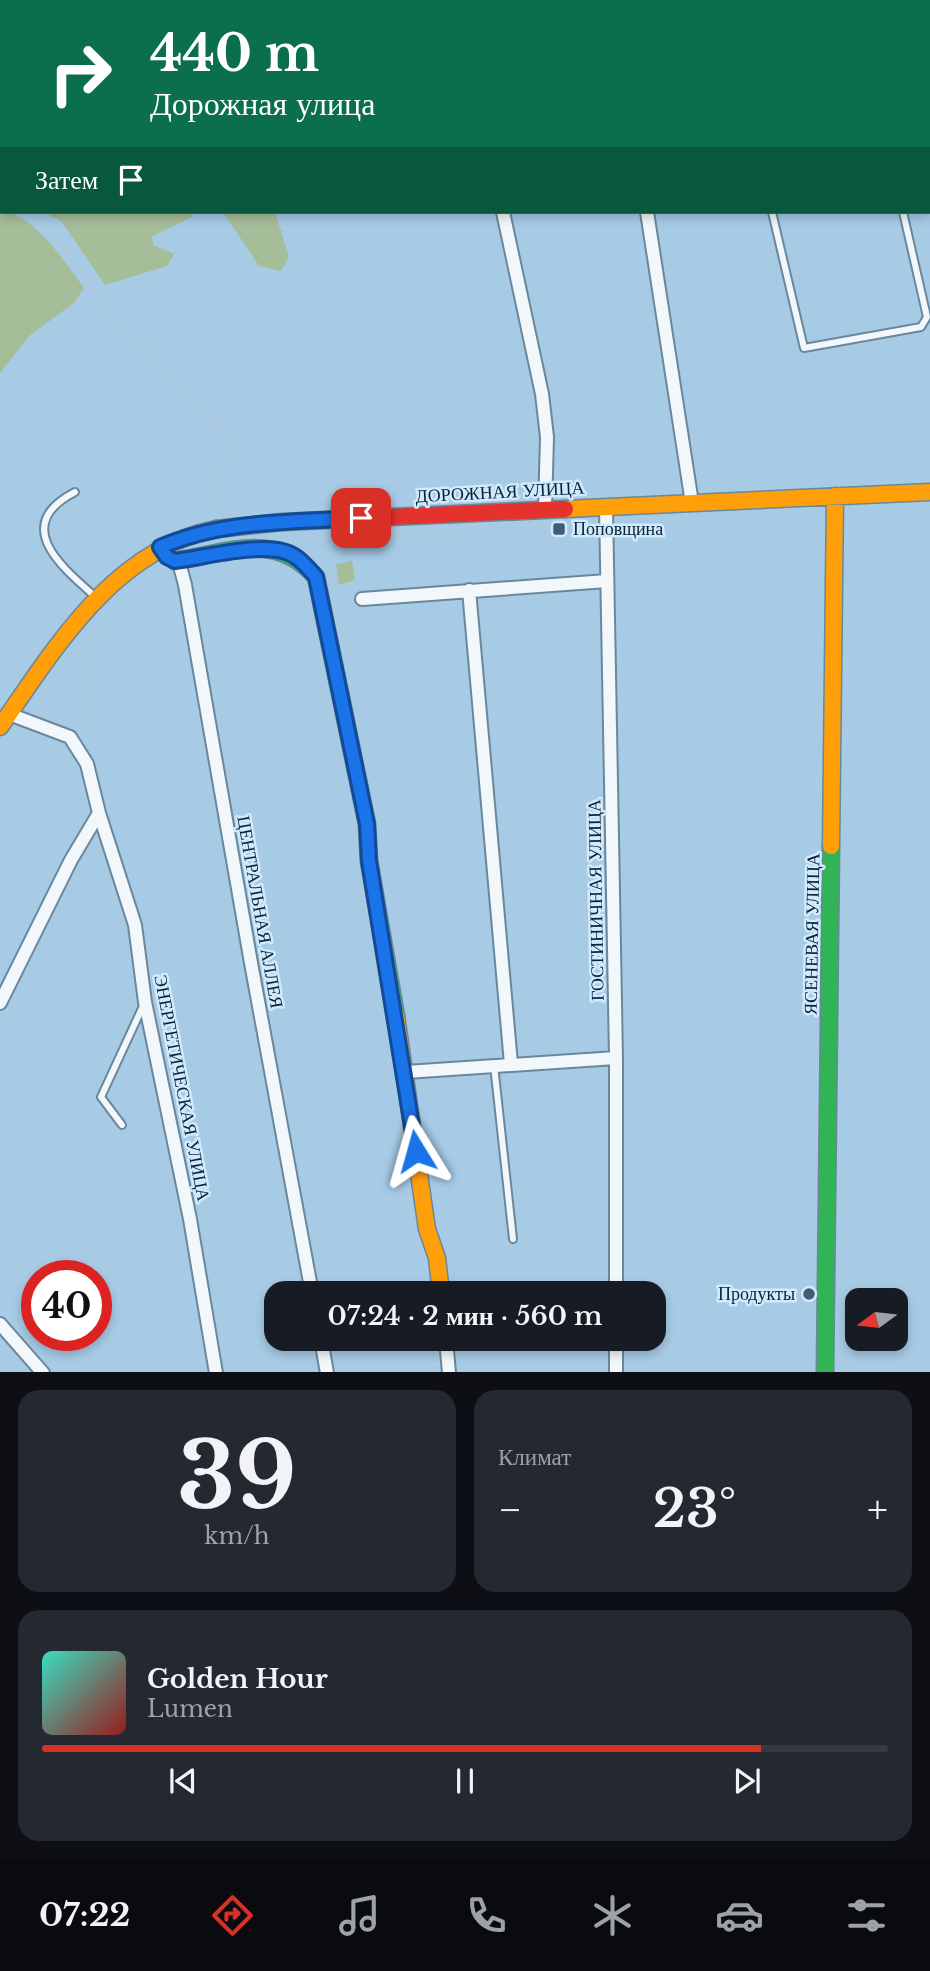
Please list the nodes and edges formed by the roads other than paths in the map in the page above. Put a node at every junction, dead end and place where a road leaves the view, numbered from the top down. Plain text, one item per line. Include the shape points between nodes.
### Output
1 (503, 214) edge
2 (647, 214) edge
3 (772, 214) edge
4 (903, 214) edge
5 (75, 492) dead end
6 (930, 492) edge
7 (835, 496) junction
8 (692, 503) junction
9 (606, 507) junction
10 (545, 509) junction
11 (160, 547) junction
12 (175, 561) junction
13 (607, 581) junction
14 (469, 590) junction
15 (362, 599) dead end
16 (99, 600) junction
17 (4, 721) edge
18 (99, 813) junction
19 (145, 1002) junction
20 (0, 1003) edge
21 (617, 1058) junction
22 (511, 1064) junction
23 (494, 1065) junction
24 (406, 1072) junction
25 (122, 1125) dead end
26 (513, 1239) dead end
27 (310, 1281) edge
28 (440, 1281) edge
29 (616, 1281) edge
30 (0, 1324) edge
31 (323, 1351) edge
32 (447, 1351) edge
33 (616, 1351) edge
34 (42, 1372) edge
35 (216, 1372) edge
36 (327, 1372) edge
37 (449, 1372) edge
38 (616, 1372) edge
39 (825, 1372) edge

1 - 10 street via 542,394 547,446
2 - 8 street
3 - 4 lane via 804,348 921,327 926,317
5 - 16 lane via 48,516 46,543 56,561
6 - 7 main road, ДОРОЖНАЯ УЛИЦА
7 - 8 main road, ДОРОЖНАЯ УЛИЦА
7 - 39 main road, ЯСЕНЕВАЯ УЛИЦА
8 - 9 main road, ДОРОЖНАЯ УЛИЦА
9 - 10 main road, ДОРОЖНАЯ УЛИЦА
9 - 13 street, ГОСТИНИЧНАЯ УЛИЦА
10 - 11 main road, ДОРОЖНАЯ УЛИЦА via 282,522 213,529
11 - 12 street, ЦЕНТРАЛЬНАЯ АЛЛЕЯ
11 - 16 main road, ДОРОЖНАЯ УЛИЦА via 129,569
12 - 24 main road via 262,549 287,552 316,577 367,824 369,861
12 - 27 street, ЦЕНТРАЛЬНАЯ АЛЛЕЯ via 185,584
13 - 14 street
13 - 21 street, ГОСТИНИЧНАЯ УЛИЦА
14 - 15 street
14 - 22 street
16 - 17 main road, ДОРОЖНАЯ УЛИЦА
17 - 18 street, ЭНЕРГЕТИЧЕСКАЯ УЛИЦА via 71,737 87,764
18 - 19 street, ЭНЕРГЕТИЧЕСКАЯ УЛИЦА via 135,925
18 - 20 street
19 - 25 lane via 102,1097
19 - 35 street, ЭНЕРГЕТИЧЕСКАЯ УЛИЦА
21 - 22 street
21 - 29 street, ГОСТИНИЧНАЯ УЛИЦА
22 - 23 street
23 - 24 street
23 - 26 lane
24 - 28 main road via 427,1229
30 - 34 street
31 - 36 street
32 - 37 street
33 - 38 street

